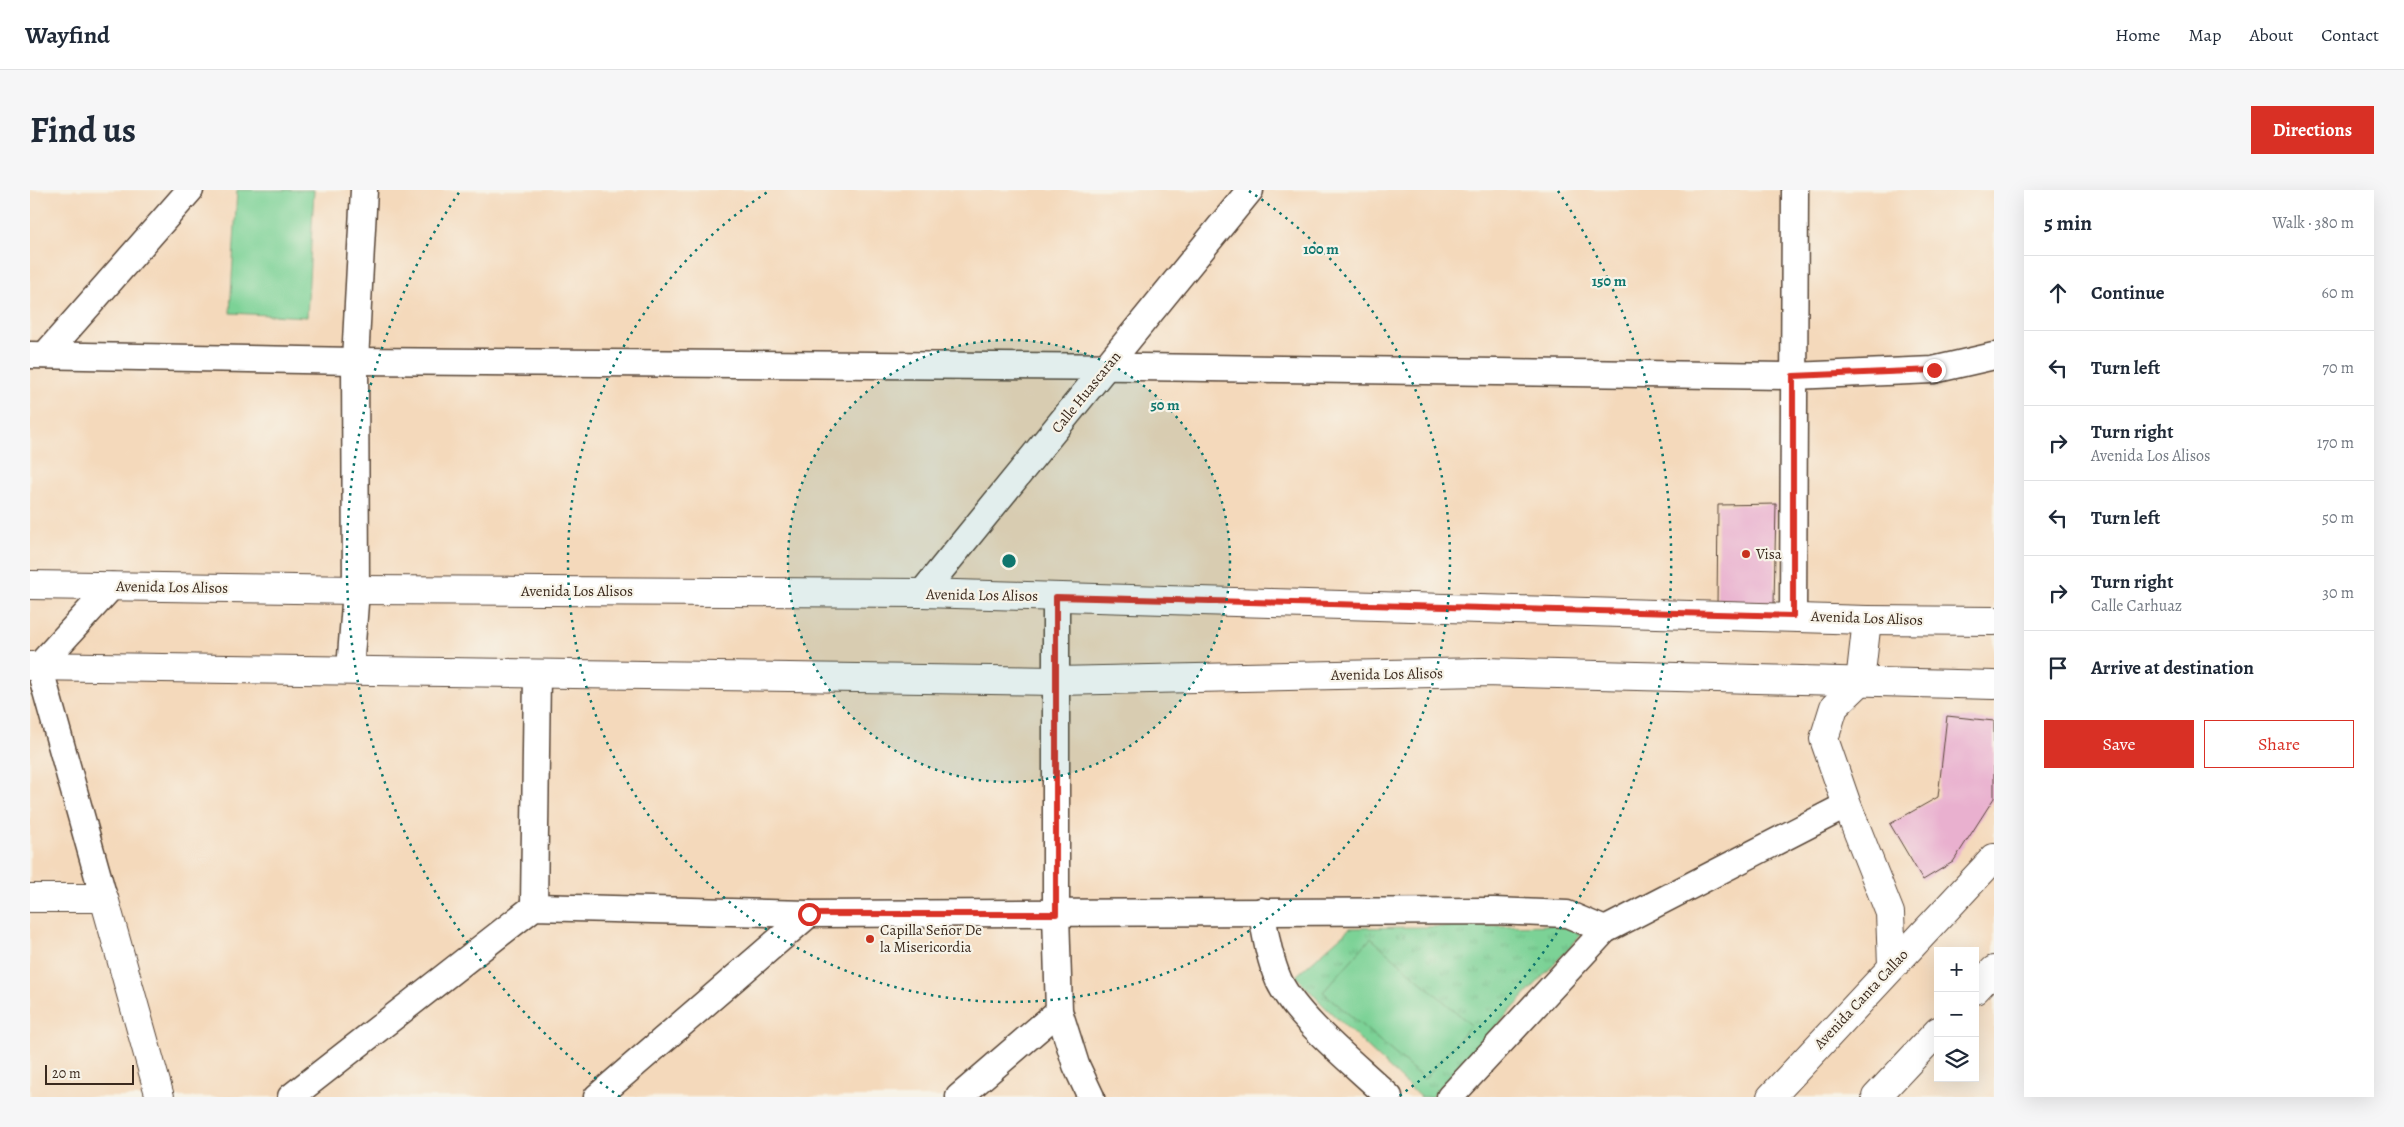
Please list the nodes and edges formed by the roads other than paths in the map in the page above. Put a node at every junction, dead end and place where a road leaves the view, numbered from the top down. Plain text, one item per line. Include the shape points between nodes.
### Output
1 (190, 190) edge
2 (364, 190) edge
3 (1250, 190) edge
4 (1795, 190) edge
5 (37, 355) edge
6 (1994, 356) edge
7 (355, 361) junction
8 (1106, 366) junction
9 (1793, 376) junction
10 (30, 585) edge
11 (112, 586) junction
12 (356, 590) junction
13 (922, 593) junction
14 (1056, 597) junction
15 (1793, 616) junction
16 (1867, 620) junction
17 (1994, 621) edge
18 (34, 666) edge
19 (350, 670) junction
20 (537, 674) junction
21 (1056, 681) junction
22 (1860, 682) junction
23 (1994, 685) edge
24 (1847, 805) junction
25 (1994, 858) edge
26 (30, 898) edge
27 (104, 898) junction
28 (534, 907) junction
29 (1262, 911) junction
30 (809, 914) junction
31 (1056, 914) junction
32 (1606, 930) junction
33 (1892, 965) junction
34 (1994, 970) edge
35 (1979, 986) edge
36 (1059, 1011) junction
37 (1934, 1035) edge
38 (160, 1097) edge
39 (291, 1097) edge
40 (597, 1097) edge
41 (959, 1097) edge
42 (1091, 1097) edge
43 (1389, 1097) edge
44 (1450, 1097) edge
45 (1771, 1097) edge
46 (1876, 1097) edge

1 - 5 street
2 - 7 street
3 - 8 street, Calle Huascaran
4 - 9 street
5 - 7 street
6 - 9 street via 1934,370
7 - 8 street
7 - 12 street
8 - 9 street
8 - 13 street, Calle Huascaran
9 - 15 street
10 - 11 main road, Avenida Los Alisos
11 - 12 main road, Avenida Los Alisos
11 - 18 street
12 - 13 main road, Avenida Los Alisos
12 - 19 street
13 - 14 main road, Avenida Los Alisos
14 - 15 main road, Avenida Los Alisos
14 - 21 street
15 - 16 main road, Avenida Los Alisos
16 - 17 main road, Avenida Los Alisos
16 - 22 main road
18 - 19 main road, Avenida Los Alisos
18 - 27 street
19 - 20 main road, Avenida Los Alisos
20 - 21 main road, Avenida Los Alisos
20 - 28 street
21 - 22 main road, Avenida Los Alisos via 1483,672
21 - 31 street
22 - 23 main road, Avenida Los Alisos
22 - 24 main road via 1834,707 1824,739
24 - 32 street
24 - 33 main road via 1890,913
25 - 33 main road, Avenida Canta Callao
26 - 27 main road
27 - 38 main road
28 - 30 street
28 - 39 street
29 - 31 street
29 - 32 street via 1485,910 1567,914
29 - 43 street via 1268,952 1280,983 1304,1017
30 - 31 street
30 - 40 street
31 - 36 street
32 - 44 street
33 - 45 main road, Avenida Canta Callao
34 - 35 main road
36 - 41 street
36 - 42 street via 1076,1065
37 - 46 main road

